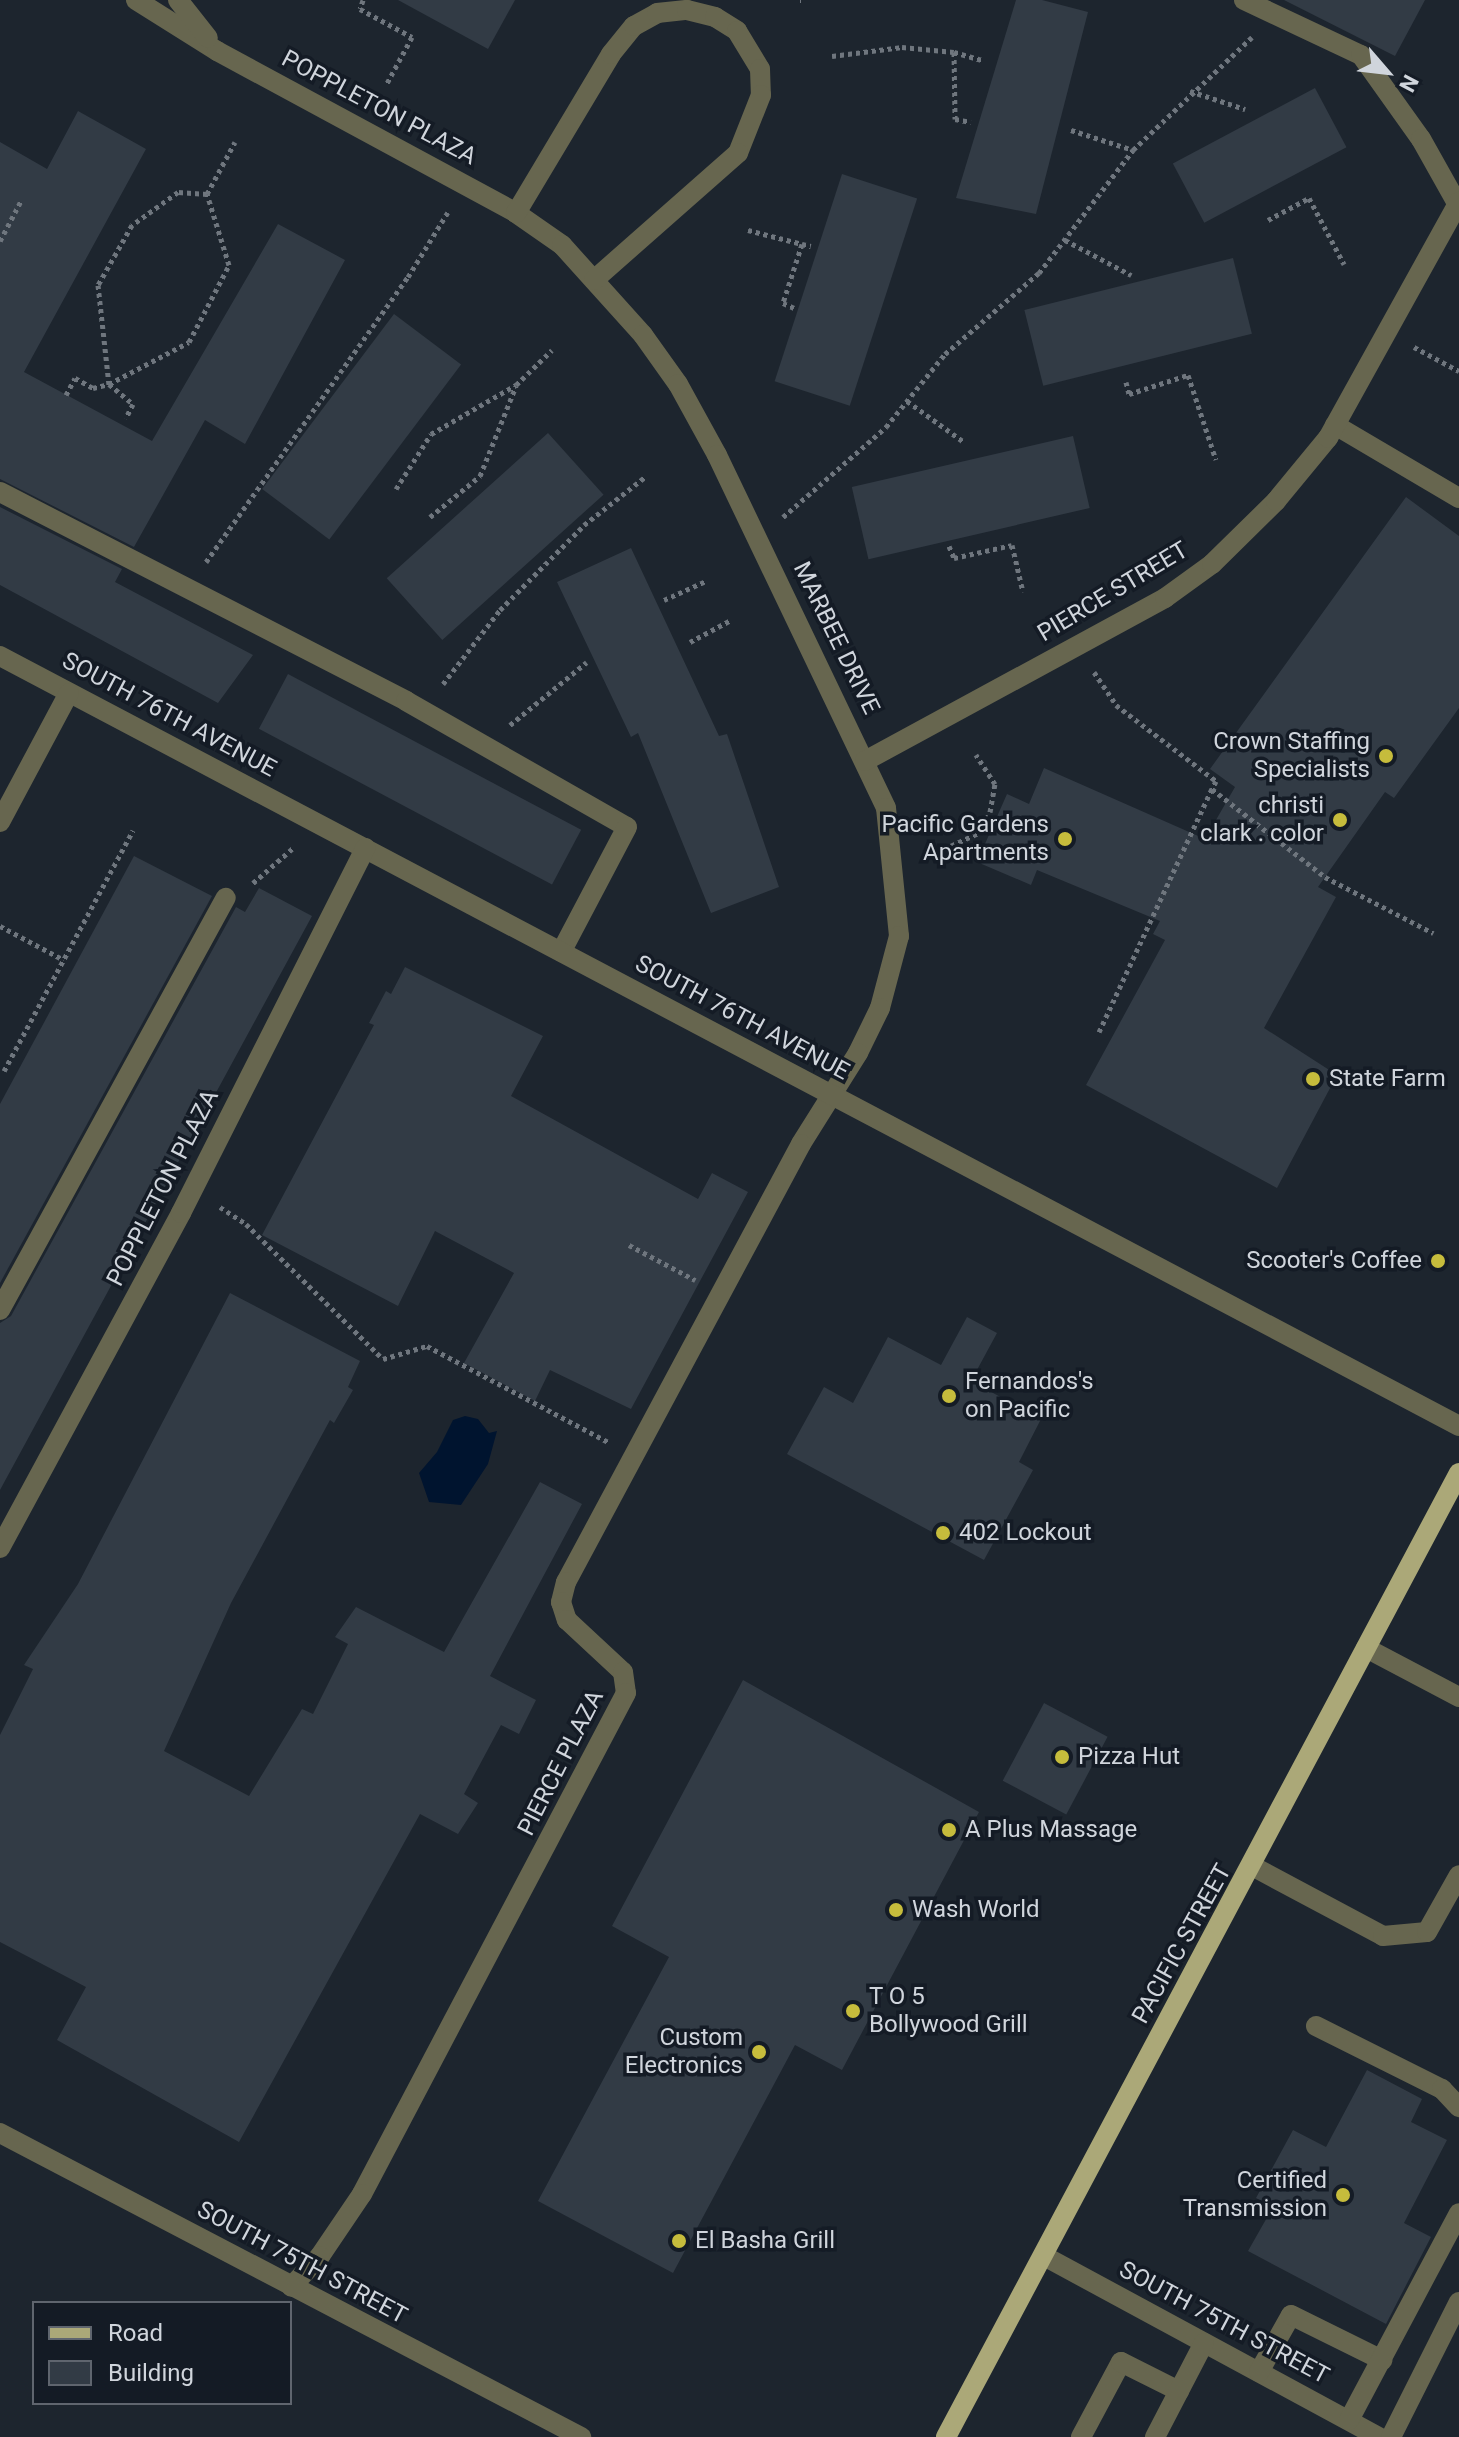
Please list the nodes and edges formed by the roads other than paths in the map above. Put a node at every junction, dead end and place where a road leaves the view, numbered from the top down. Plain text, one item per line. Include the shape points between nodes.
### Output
1 (136, 0) edge
2 (178, 0) edge
3 (1244, 0) edge
4 (217, 51) junction
5 (1458, 203) edge
6 (516, 213) junction
7 (562, 245) joint
8 (594, 280) junction
9 (1335, 425) junction
10 (0, 492) edge
11 (1459, 498) edge
12 (0, 656) edge
13 (69, 693) junction
14 (865, 761) junction
15 (0, 822) edge
16 (365, 848) junction
17 (226, 898) road end
18 (561, 952) junction
19 (831, 1095) junction
20 (0, 1310) edge
21 (1459, 1426) edge
22 (1459, 1473) edge
23 (0, 1548) edge
24 (1366, 1648) junction
25 (1459, 1697) edge
26 (1254, 1867) junction
27 (1459, 1875) edge
28 (1316, 2026) dead end
29 (1459, 2107) edge
30 (0, 2133) edge
31 (1459, 2213) edge
32 (1044, 2256) junction
33 (291, 2287) junction
34 (1459, 2302) edge
35 (1204, 2343) junction
36 (1382, 2360) junction
37 (1259, 2372) junction
38 (1179, 2391) junction
39 (1349, 2420) junction
40 (1378, 2436) edge
41 (581, 2437) edge
42 (946, 2437) edge
43 (1081, 2437) edge
44 (1155, 2437) edge

1 - 4 street, POPPLETON PLAZA
2 - 4 street
3 - 5 street via 1361,55 1421,139
4 - 6 street, POPPLETON PLAZA
5 - 9 street, PIERCE STREET
6 - 7 street, POPPLETON PLAZA
6 - 8 street via 611,54 634,26 657,13 687,10 715,17 737,31 760,69 761,95 738,153
7 - 8 street, MARBEE DRIVE
8 - 14 street, MARBEE DRIVE via 678,384
9 - 11 street
9 - 14 street, PIERCE STREET via 1276,501 1212,564 1165,598
10 - 18 street via 422,710 627,827
12 - 13 street, SOUTH 76TH AVENUE
13 - 15 street
13 - 16 street, SOUTH 76TH AVENUE
14 - 19 street, MARBEE DRIVE via 891,825 899,936 880,1008
16 - 18 street, SOUTH 76TH AVENUE
16 - 23 street, POPPLETON PLAZA via 192,1190
17 - 20 street
18 - 19 street, SOUTH 76TH AVENUE
19 - 21 street, SOUTH 76TH AVENUE
19 - 33 street, PIERCE PLAZA via 566,1582 561,1602 567,1620 623,1672 626,1693 362,2194 320,2256
22 - 24 main road, PACIFIC STREET
24 - 25 street
24 - 26 main road, PACIFIC STREET
26 - 27 street via 1383,1936 1427,1932
26 - 32 main road, PACIFIC STREET
28 - 29 street via 1442,2089
30 - 33 street, SOUTH 75TH STREET
31 - 36 street
32 - 35 street, SOUTH 75TH STREET
32 - 42 main road, PACIFIC STREET
33 - 41 street, SOUTH 75TH STREET
34 - 40 street
35 - 37 street, SOUTH 75TH STREET
35 - 38 street
36 - 37 street via 1291,2315
36 - 39 street
37 - 39 street, SOUTH 75TH STREET
38 - 43 street via 1121,2362
38 - 44 street
39 - 40 street, SOUTH 75TH STREET

